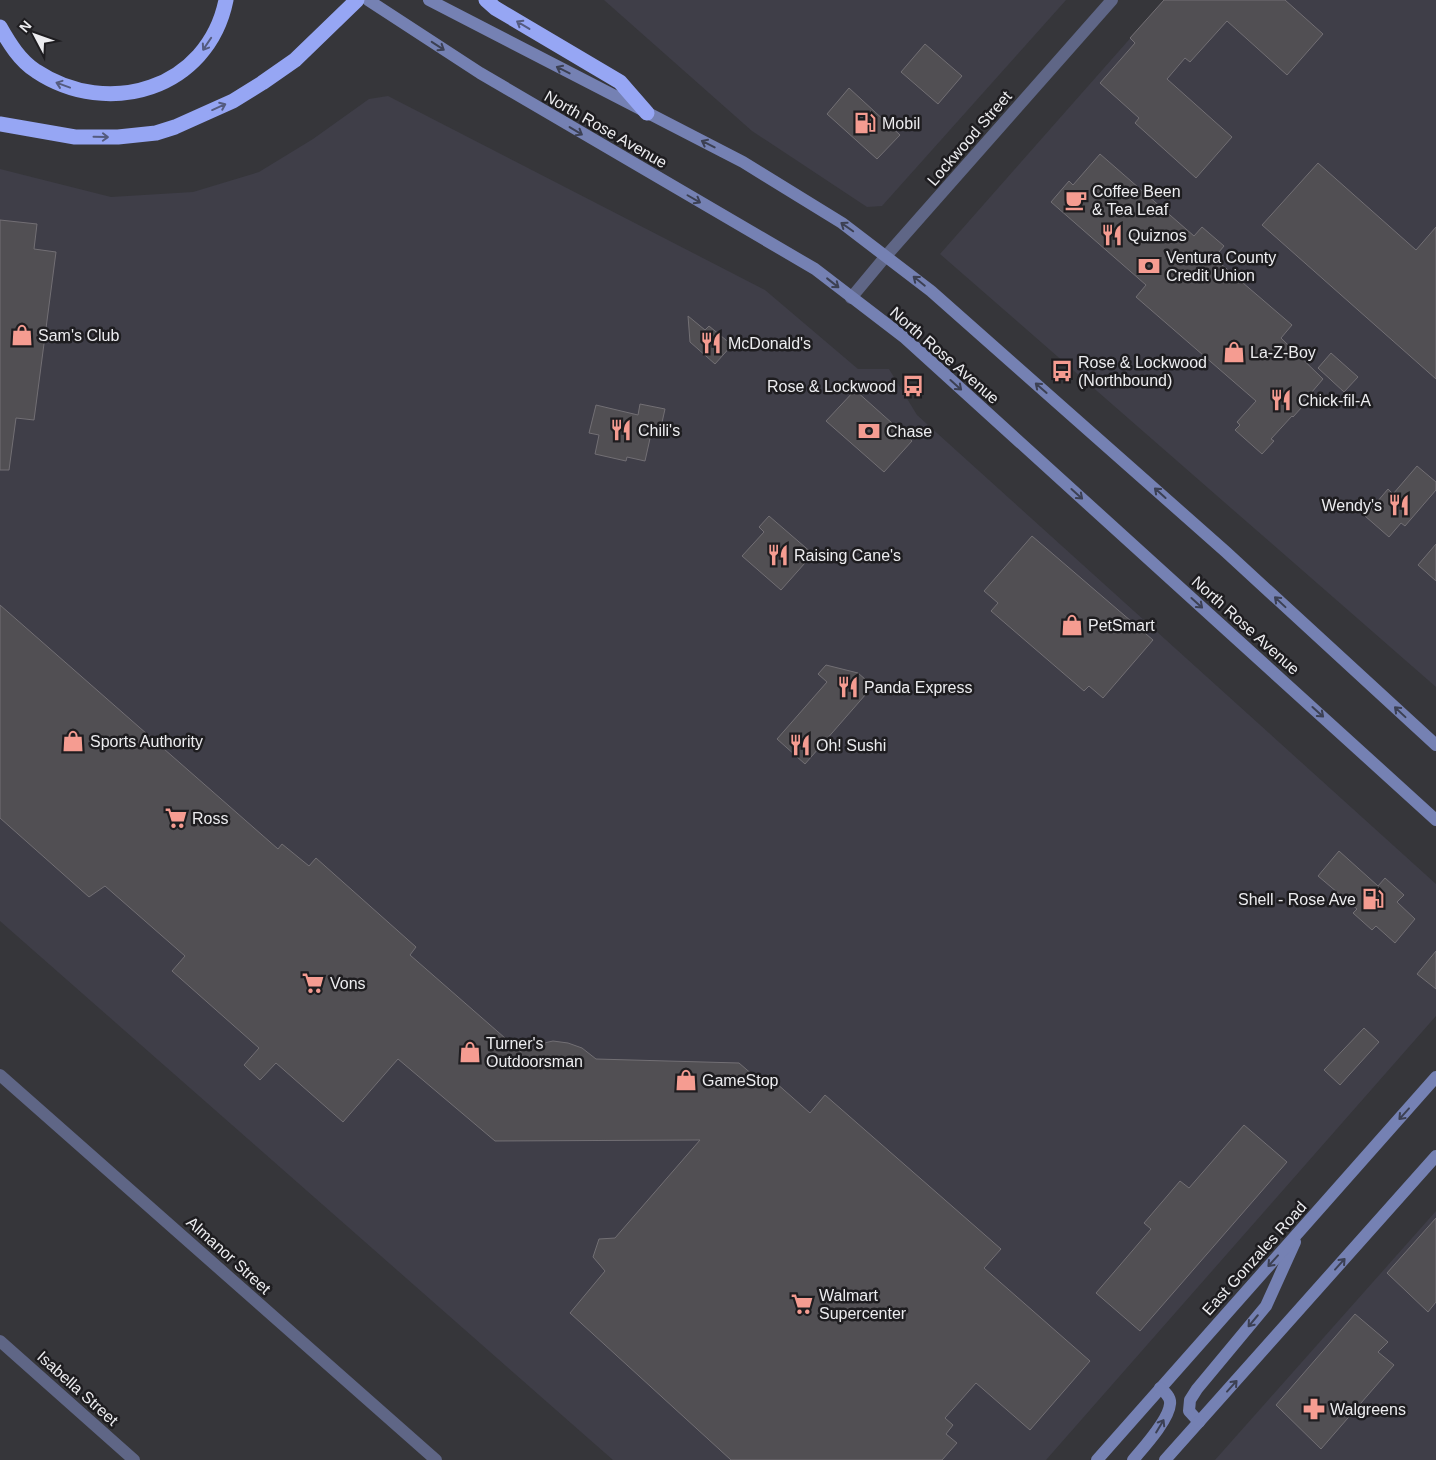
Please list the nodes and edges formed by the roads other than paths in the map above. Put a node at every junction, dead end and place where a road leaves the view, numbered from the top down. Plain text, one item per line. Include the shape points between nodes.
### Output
1 (226, 0) edge
2 (357, 0) edge
3 (368, 0) edge
4 (430, 0) edge
5 (486, 0) edge
6 (1112, 0) edge
7 (0, 27) edge
8 (647, 113) junction
9 (0, 124) edge
10 (886, 256) junction
11 (852, 298) junction
12 (1436, 745) edge
13 (1436, 820) edge
14 (0, 1074) edge
15 (1436, 1077) edge
16 (1436, 1156) edge
17 (1299, 1232) junction
18 (0, 1341) edge
19 (1160, 1388) junction
20 (1199, 1422) junction
21 (134, 1460) edge
22 (436, 1460) edge
23 (1097, 1460) edge
24 (1133, 1460) edge
25 (1165, 1460) edge

1 -> 7 highway via 205,49 176,76 145,90 115,95 65,86 34,70 12,47
9 -> 2 highway via 75,137 118,138 175,127 233,101 295,60
3 -> 11 main road, North Rose Avenue via 480,73 815,269
8 -> 4 main road, North Rose Avenue
8 -> 5 highway via 620,82
6 - 10 street, Lockwood Street
10 -> 8 main road, North Rose Avenue via 842,223 743,162
10 - 11 street, Lockwood Street
12 -> 10 main road, North Rose Avenue via 1226,552 931,291
11 -> 13 main road, North Rose Avenue via 904,338
14 - 22 street, Almanor Street
15 -> 17 main road, East Gonzales Road
20 -> 16 main road
17 -> 19 main road, East Gonzales Road
17 -> 20 main road via 1266,1306 1190,1400 1189,1411
18 - 21 street, Isabella Street
19 - 23 main road, East Gonzales Road
24 -> 19 main road via 1166,1415 1169,1396
20 - 25 main road

